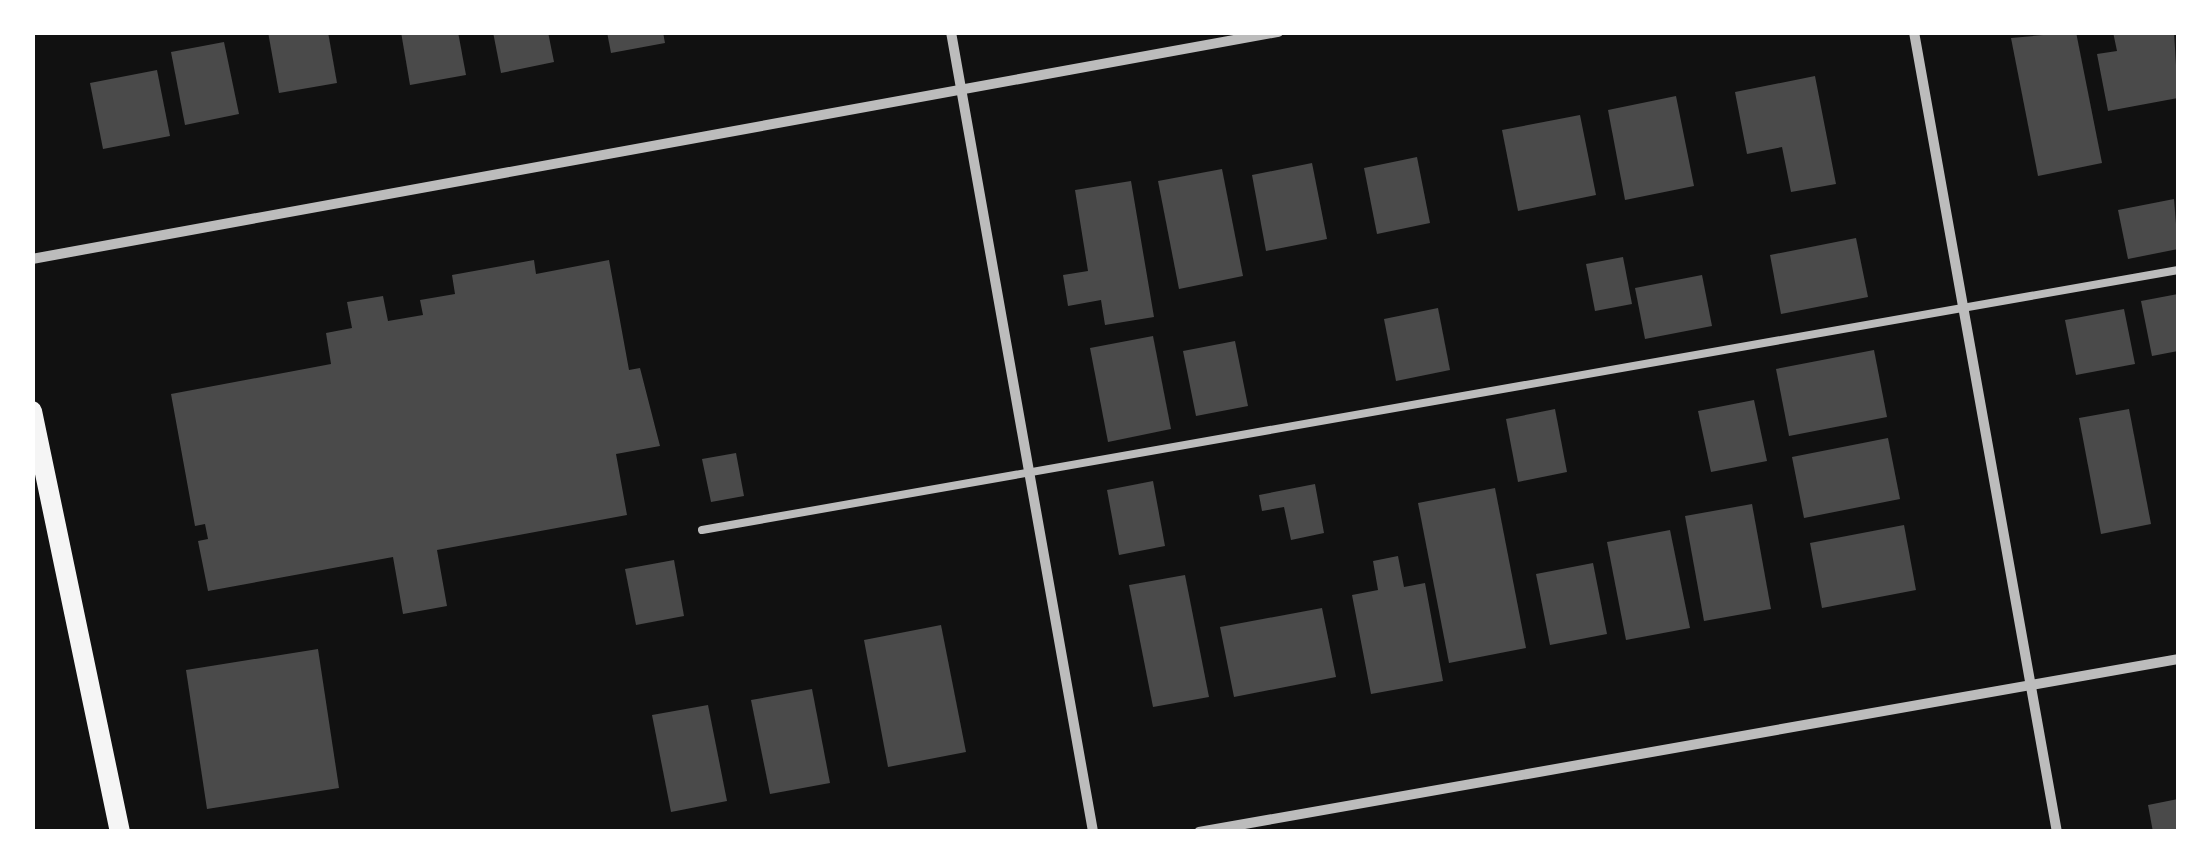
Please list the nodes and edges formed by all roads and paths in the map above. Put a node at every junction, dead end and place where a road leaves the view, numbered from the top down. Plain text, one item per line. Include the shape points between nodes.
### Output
1 (951, 32) edge
2 (1278, 32) edge
3 (1914, 32) edge
4 (961, 88) junction
5 (32, 259) edge
6 (2178, 270) edge
7 (1963, 308) junction
8 (32, 411) edge
9 (1030, 474) junction
10 (702, 530) dead end
11 (2178, 659) edge
12 (2031, 685) junction
13 (120, 832) edge
14 (1093, 832) edge
15 (1199, 832) edge
16 (2058, 832) edge

1 - 4 street
2 - 4 street
3 - 7 street
4 - 5 street
4 - 9 street
6 - 7 lane
7 - 9 lane
7 - 12 street
8 - 13 main road
9 - 10 lane
9 - 14 street
11 - 12 street
12 - 15 street
12 - 16 street

